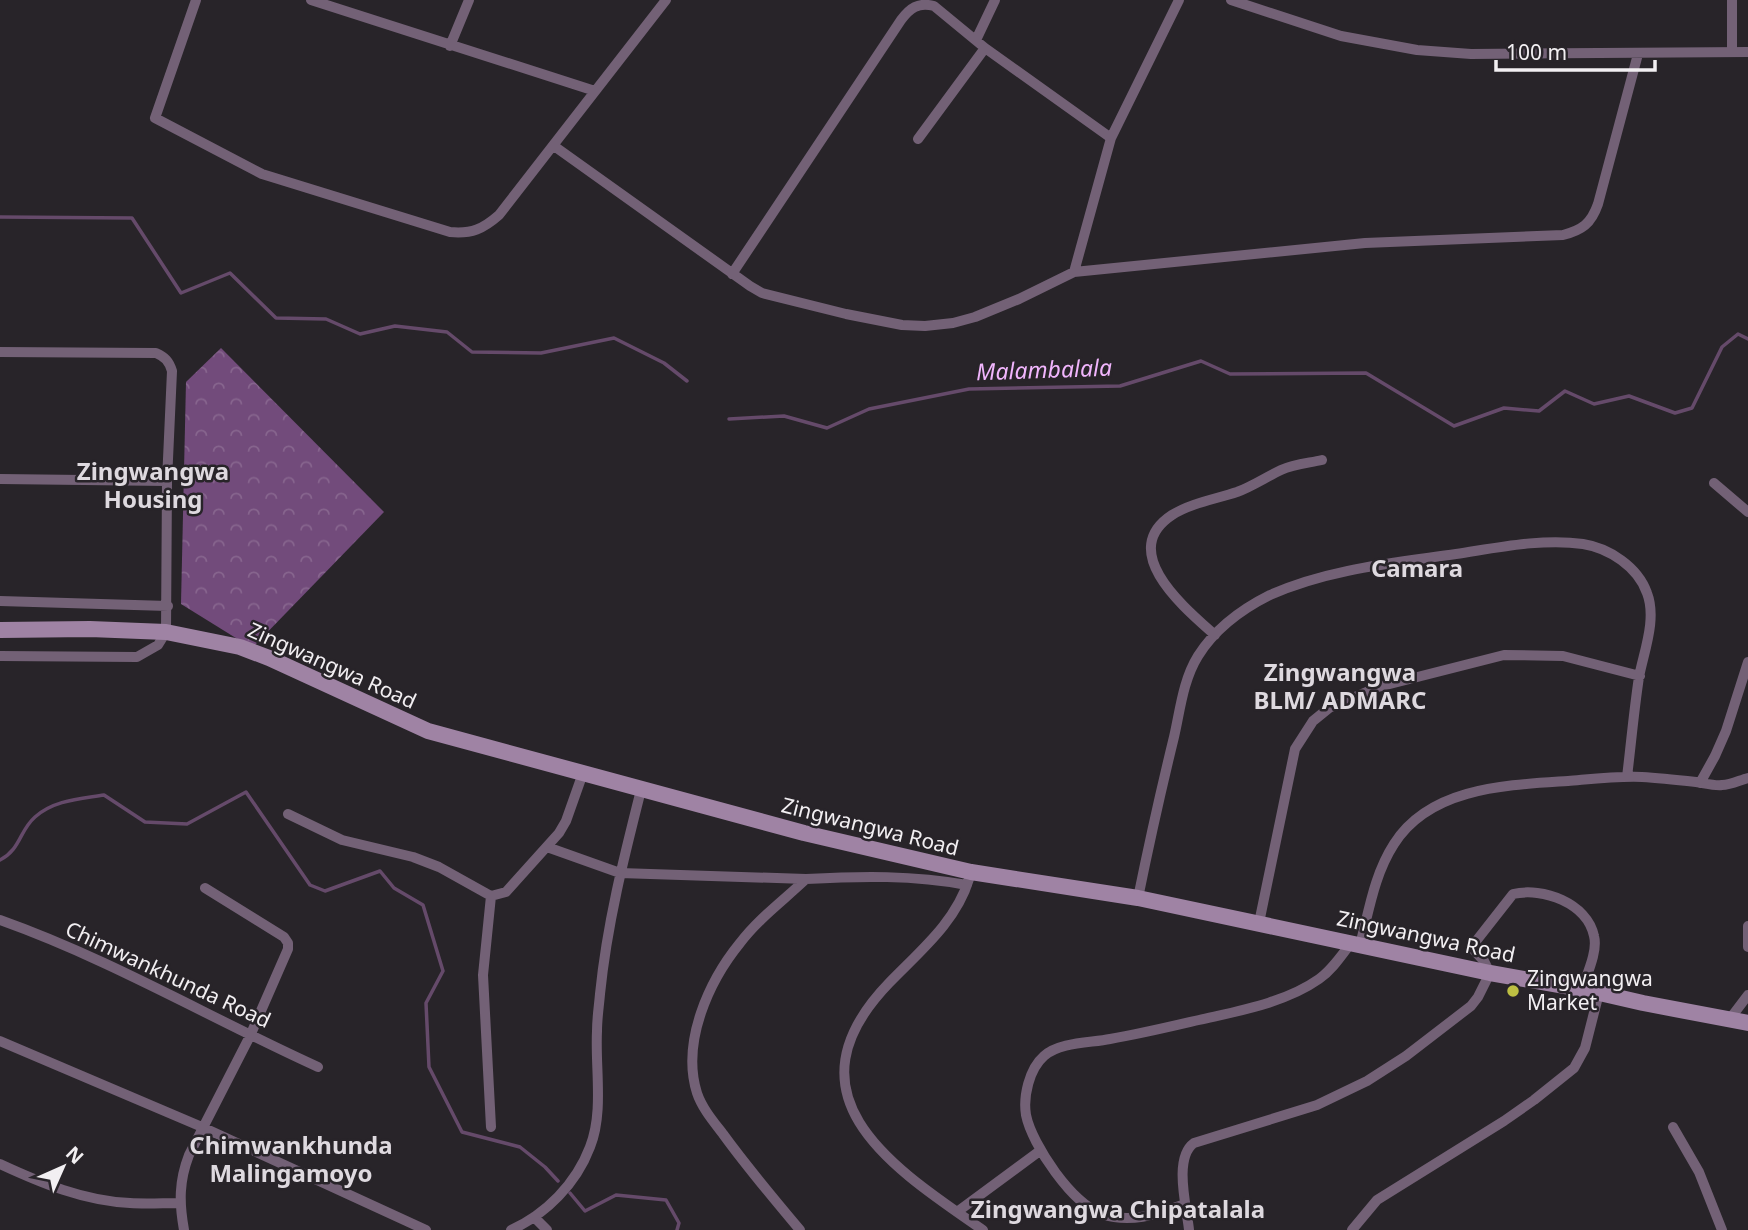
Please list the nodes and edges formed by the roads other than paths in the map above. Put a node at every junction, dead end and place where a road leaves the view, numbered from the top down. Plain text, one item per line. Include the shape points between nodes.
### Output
1 (196, 0) edge
2 (311, 0) edge
3 (469, 0) edge
4 (666, 0) edge
5 (995, 0) edge
6 (1179, 0) edge
7 (1231, 0) edge
8 (1732, 0) edge
9 (981, 44) junction
10 (450, 46) junction
11 (1732, 51) junction
12 (1748, 52) edge
13 (1637, 54) junction
14 (595, 91) junction
15 (1111, 138) junction
16 (918, 139) dead end
17 (554, 146) junction
18 (1074, 272) junction
19 (732, 274) junction
20 (0, 352) edge
21 (1322, 460) dead end
22 (0, 479) edge
23 (167, 481) junction
24 (1714, 483) dead end
25 (1748, 512) edge
26 (0, 601) edge
27 (168, 606) junction
28 (0, 630) edge
29 (166, 632) junction
30 (1215, 635) junction
31 (0, 656) edge
32 (1748, 662) edge
33 (1640, 676) junction
34 (583, 773) junction
35 (1628, 777) junction
36 (1748, 778) edge
37 (1700, 783) junction
38 (641, 790) junction
39 (288, 814) dead end
40 (547, 847) junction
41 (620, 873) junction
42 (806, 879) junction
43 (969, 879) junction
44 (205, 888) dead end
45 (491, 896) junction
46 (1138, 898) junction
47 (0, 920) edge
48 (1259, 923) junction
49 (1748, 926) edge
50 (1356, 944) junction
51 (1748, 947) edge
52 (1490, 973) junction
53 (1582, 989) junction
54 (1599, 993) junction
55 (1748, 995) edge
56 (1729, 1020) junction
57 (1748, 1023) edge
58 (250, 1036) junction
59 (0, 1041) edge
60 (318, 1067) dead end
61 (202, 1127) junction
62 (491, 1127) dead end
63 (1673, 1127) dead end
64 (1041, 1150) junction
65 (0, 1164) edge
66 (179, 1203) junction
67 (1185, 1205) junction
68 (957, 1212) junction
69 (534, 1217) junction
70 (184, 1230) edge
71 (426, 1230) edge
72 (511, 1230) edge
73 (547, 1230) edge
74 (800, 1230) edge
75 (984, 1230) edge
76 (1189, 1230) edge
77 (1352, 1230) edge
78 (1722, 1230) edge

1 - 17 street via 155,118 262,174 466,233 499,215
2 - 10 street
3 - 10 street
4 - 14 street
5 - 9 street
6 - 15 street
7 - 13 street via 1341,36 1417,50
8 - 11 street
9 - 15 street
9 - 16 street
9 - 19 street via 934,6 908,10
10 - 14 street
11 - 12 street
11 - 13 street
13 - 18 street via 1594,216 1577,231 1365,243
14 - 17 street
15 - 18 street
17 - 19 street
18 - 19 street via 975,317 925,326 902,326 792,302 762,293
20 - 23 street via 163,356 172,371
21 - 30 street via 1287,468 1248,488 1187,508 1157,531 1150,551 1153,564 1179,603
22 - 23 street
23 - 27 street
24 - 25 street
26 - 27 street
27 - 29 street
28 - 29 street, Zingwangwa Road
29 - 31 street via 158,645 137,657
29 - 34 street, Zingwangwa Road via 248,649 428,731
30 - 33 street via 1268,597 1339,573 1494,548 1582,544 1604,549 1625,563 1647,592 1647,649
30 - 46 street via 1198,656 1186,683
32 - 37 street via 1726,731
33 - 35 street
33 - 48 street via 1563,656 1504,655 1378,687 1329,708 1312,721 1295,749
34 - 38 street, Zingwangwa Road
34 - 40 street via 566,821
35 - 37 street
35 - 50 street via 1486,789 1442,803 1419,817 1383,863
36 - 37 street via 1722,785
38 - 41 street
38 - 43 street, Zingwangwa Road
39 - 45 street via 342,840 439,867
40 - 41 street
40 - 45 street via 506,892
41 - 42 street
41 - 69 street via 601,989 596,1125 591,1146 568,1187
42 - 43 street via 875,875
42 - 74 street via 754,927 722,968 695,1035 693,1062 697,1093 708,1114
43 - 46 street, Zingwangwa Road
43 - 68 street via 952,917 861,1017 845,1063 849,1100 863,1131 907,1174
44 - 58 street via 288,943
45 - 62 street via 483,988
46 - 48 street, Zingwangwa Road
47 - 58 street, Chimwankhunda Road via 99,961
48 - 50 street, Zingwangwa Road
49 - 51 street
50 - 52 street, Zingwangwa Road
50 - 64 street via 1317,981 1276,999 1048,1053 1037,1063 1026,1103
52 - 53 street, Zingwangwa Road
52 - 53 street via 1474,945 1513,894 1539,894 1577,908 1594,934
52 - 67 street via 1471,1006 1367,1081 1317,1105 1194,1143 1183,1161
53 - 54 street, Zingwangwa Road
54 - 56 street, Zingwangwa Road
54 - 77 street via 1585,1048 1574,1068 1504,1121 1377,1200
55 - 56 street
56 - 57 street, Zingwangwa Road
58 - 60 street, Chimwankhunda Road
58 - 61 street
59 - 61 street
61 - 66 street via 181,1175
61 - 71 street
63 - 78 street via 1699,1172
64 - 67 street via 1075,1195 1102,1214 1138,1219
64 - 68 street
65 - 66 street via 93,1198
66 - 70 street
67 - 76 street
68 - 75 street
69 - 72 street
69 - 73 street

